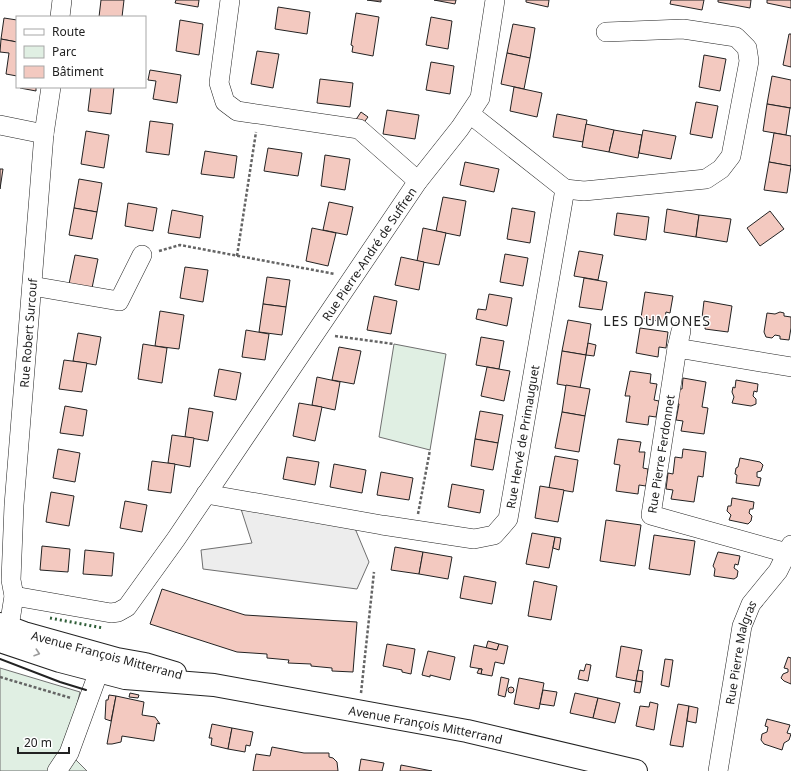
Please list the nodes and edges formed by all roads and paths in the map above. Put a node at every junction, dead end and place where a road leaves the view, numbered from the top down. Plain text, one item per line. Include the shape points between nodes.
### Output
1 (62, 0) edge
2 (230, 0) edge
3 (495, 0) edge
4 (60, 16) edge
5 (606, 32) dead end
6 (51, 88) edge
7 (258, 114) junction
8 (470, 114) junction
9 (0, 125) edge
10 (44, 134) junction
11 (418, 181) junction
12 (565, 189) junction
13 (142, 255) joint
14 (237, 256) junction
15 (353, 278) junction
16 (32, 286) junction
17 (315, 333) junction
18 (394, 344) dead end
19 (791, 367) edge
20 (430, 450) dead end
21 (206, 494) junction
22 (417, 530) junction
23 (789, 549) edge
24 (374, 572) dead end
25 (8, 591) edge
26 (2, 632) edge
27 (99, 671) junction
28 (0, 677) edge
29 (214, 685) junction
30 (88, 703) junction
31 (359, 712) junction
32 (57, 771) edge
33 (636, 771) edge
34 (718, 771) edge

1 - 4 street
2 - 7 street via 219,83 226,102 238,111
3 - 8 street, Rue Pierre-André de Suffren via 480,98
5 - 12 street via 683,29 736,37 747,48 749,61 731,156 721,169 706,179 584,191
6 - 10 street, Rue Robert Surcouf
7 - 11 street via 359,129
7 - 14 path
8 - 11 street, Rue Pierre-André de Suffren
8 - 12 street
9 - 10 street
10 - 16 street, Rue Robert Surcouf
11 - 15 street, Rue Pierre-André de Suffren
12 - 22 street, Rue Hervé de Primauguet via 508,519 494,535 474,539
13 - 14 path via 180,245
13 - 16 street via 119,301
14 - 15 path
15 - 17 street, Rue Pierre-André de Suffren
16 - 25 street, Rue Robert Surcouf
17 - 18 path
17 - 21 street, Rue Pierre-André de Suffren
19 - 23 street, Rue Pierre Ferdonnet via 679,339 651,515
20 - 22 path
21 - 22 street, Rue Hervé de Primauguet
21 - 25 street, Rue Pierre-André de Suffren via 123,610 111,613
23 - 34 street, Rue Pierre Malgras via 778,571 751,604 742,626
24 - 31 path
25 - 26 street, Rue Robert Surcouf
26 -> 27 main road, Avenue François Mitterrand via 53,659
26 - 29 main road, Avenue François Mitterrand via 24,633 117,659 145,664
27 - 29 main road, Avenue François Mitterrand via 125,678
27 - 30 street
28 - 30 path
29 - 31 main road, Avenue François Mitterrand
30 - 32 street via 69,753
31 - 33 main road, Avenue François Mitterrand via 467,731

